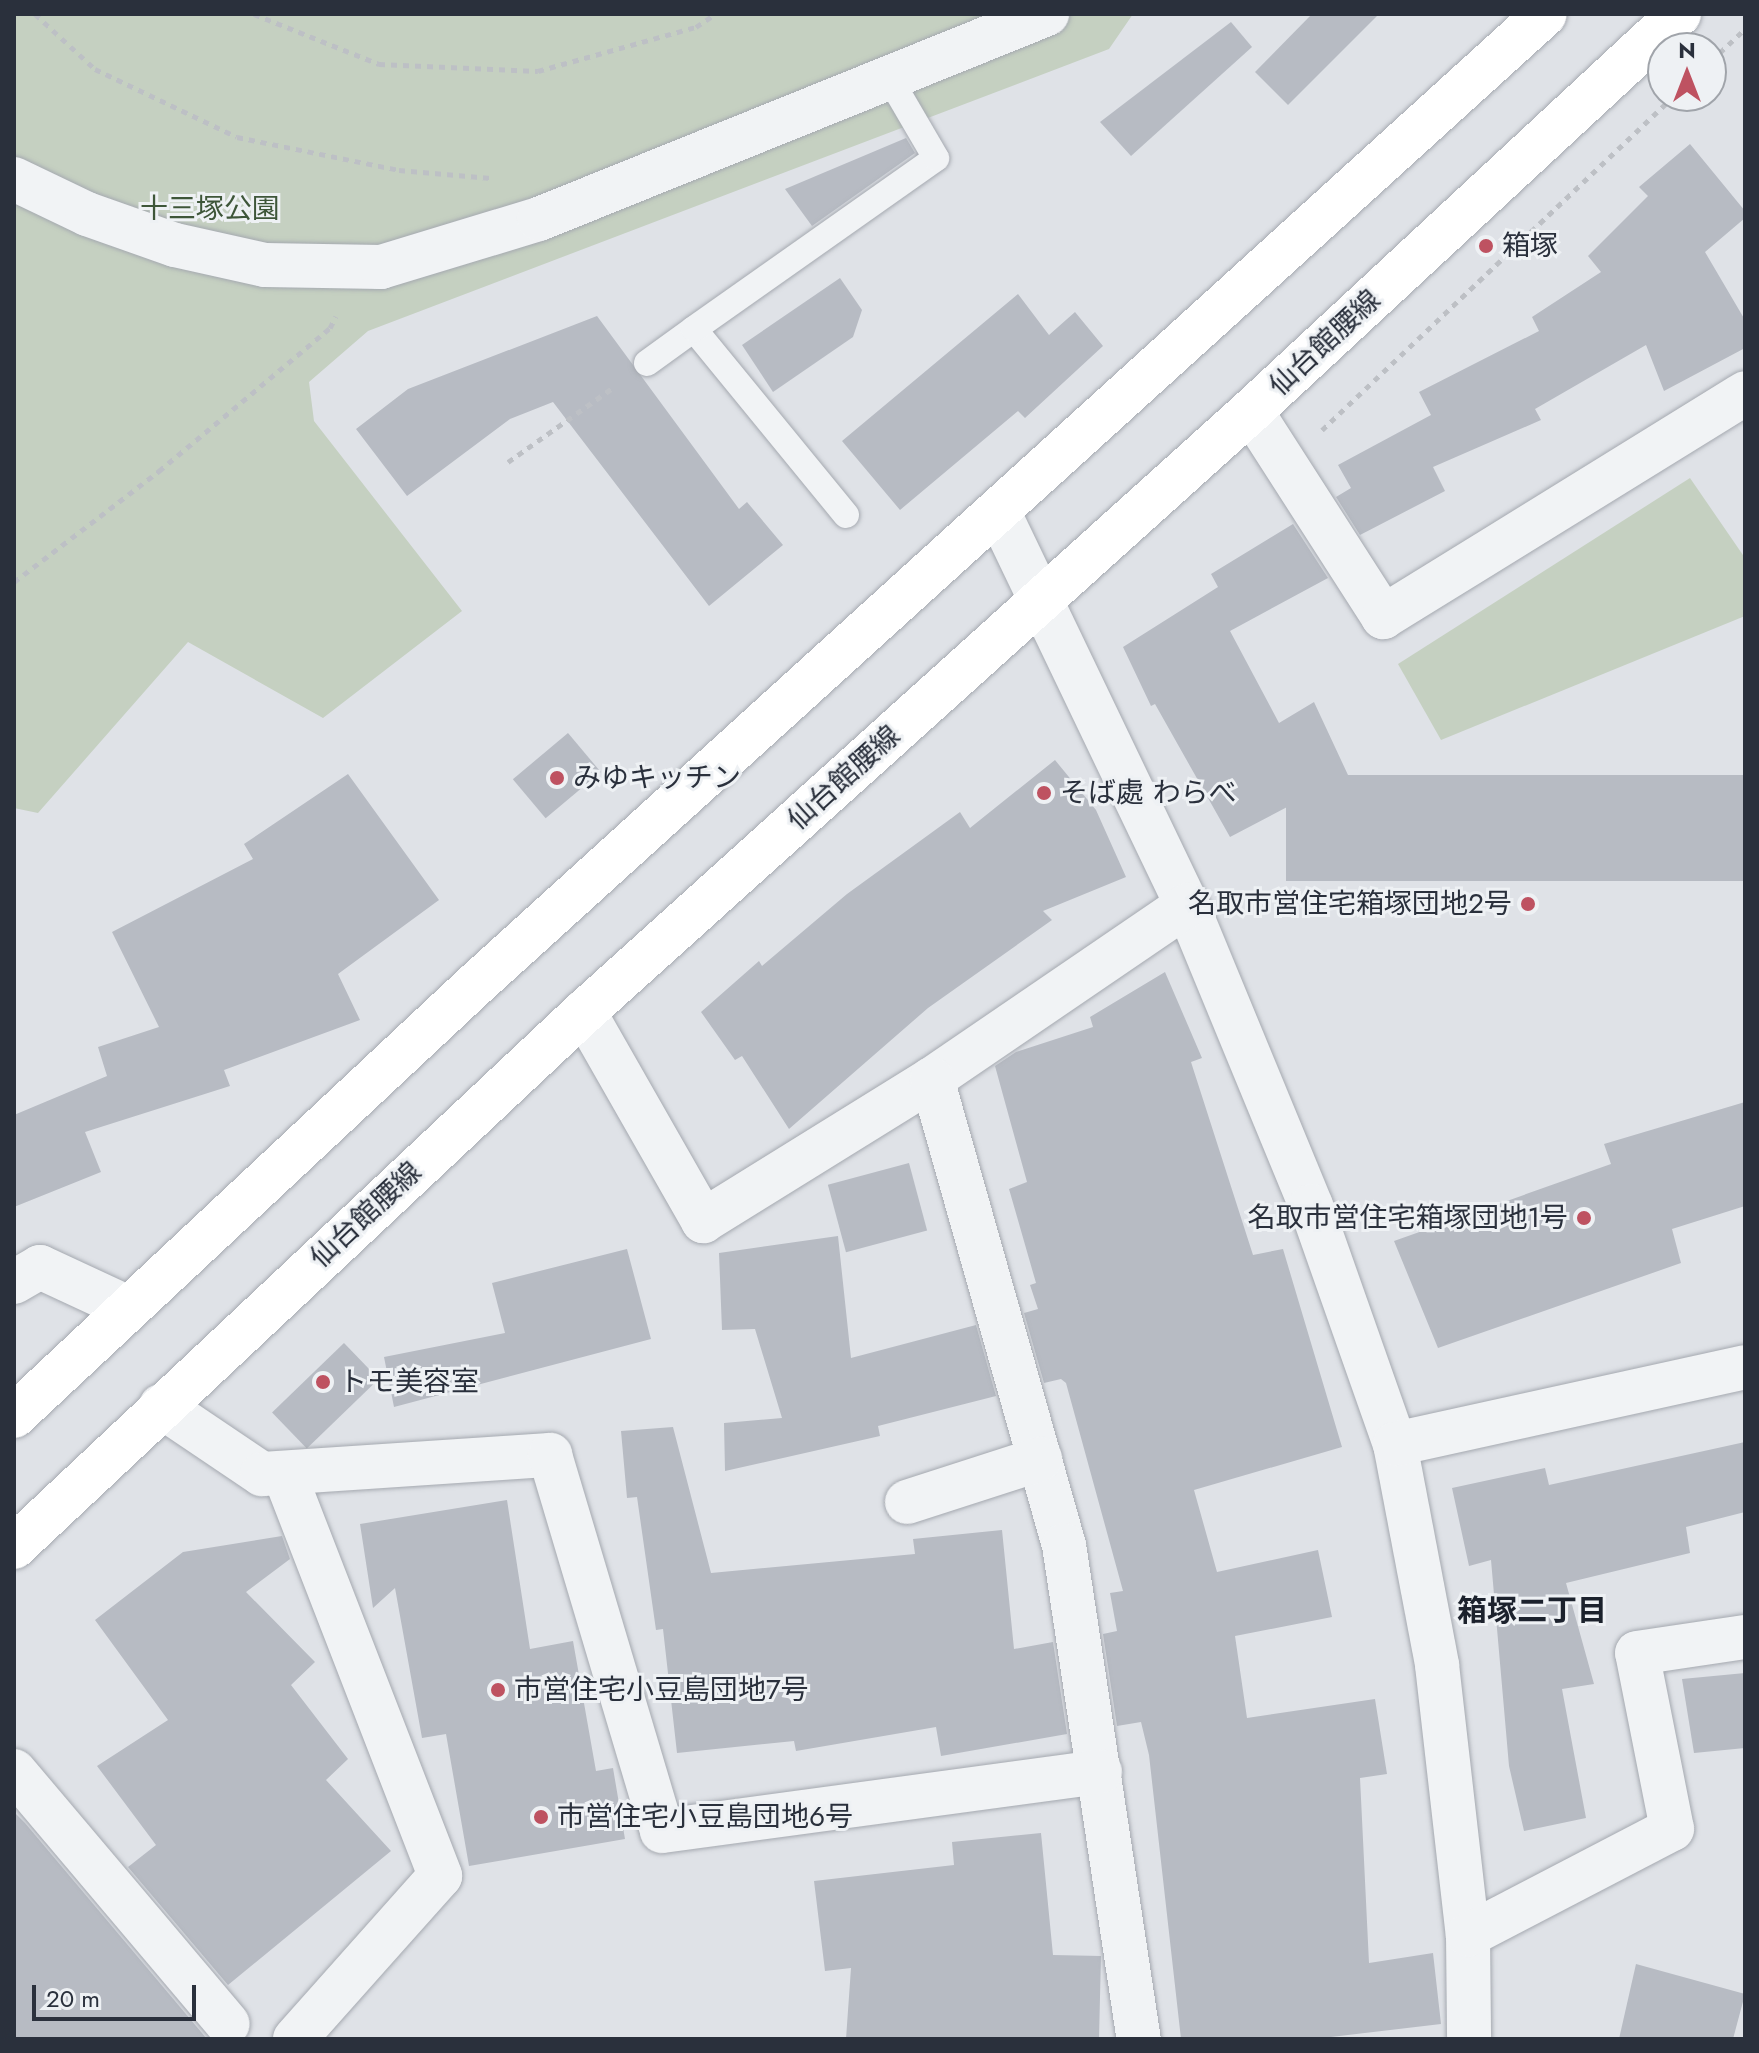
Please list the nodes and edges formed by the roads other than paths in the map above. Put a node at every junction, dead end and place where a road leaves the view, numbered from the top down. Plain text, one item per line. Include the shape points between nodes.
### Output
1 (1047, 14) edge
2 (1545, 14) edge
3 (1679, 14) edge
4 (891, 81) junction
5 (14, 179) edge
6 (694, 329) junction
7 (647, 363) road end
8 (1745, 393) edge
9 (1251, 411) junction
10 (998, 511) junction
11 (846, 515) dead end
12 (1042, 601) junction
13 (1187, 905) junction
14 (584, 1012) junction
15 (932, 1079) junction
16 (14, 1282) edge
17 (126, 1307) junction
18 (1745, 1367) edge
19 (161, 1406) junction
20 (14, 1416) edge
21 (1395, 1444) junction
22 (1040, 1459) junction
23 (284, 1473) junction
24 (907, 1502) dead end
25 (14, 1547) edge
26 (1745, 1637) edge
27 (14, 1771) edge
28 (1100, 1772) junction
29 (1468, 1935) junction
30 (228, 2024) dead end
31 (295, 2039) edge
32 (1139, 2039) edge
33 (1469, 2039) edge

1 - 4 street
2 - 10 main road
3 - 9 main road, 仙台館腰線
4 - 5 street via 539,219 381,267 265,265 175,245 87,214
4 - 6 lane via 936,158
6 - 7 lane
6 - 11 lane
8 - 9 street via 1383,617
9 - 12 main road, 仙台館腰線
10 - 12 street
10 - 17 main road
12 - 13 street
12 - 14 main road, 仙台館腰線
13 - 15 street
13 - 21 street via 1311,1206
14 - 15 street via 703,1221
14 - 19 main road, 仙台館腰線
15 - 22 street
16 - 17 street via 40,1267
17 - 20 main road
18 - 21 street
19 - 23 street via 262,1474
19 - 25 main road, 仙台館腰線
21 - 29 street via 1437,1665
22 - 24 street
22 - 28 street via 1064,1545
23 - 28 street via 550,1455 662,1831
23 - 31 street via 440,1876
26 - 29 street via 1637,1653 1672,1829
27 - 30 street
28 - 32 street
29 - 33 street

